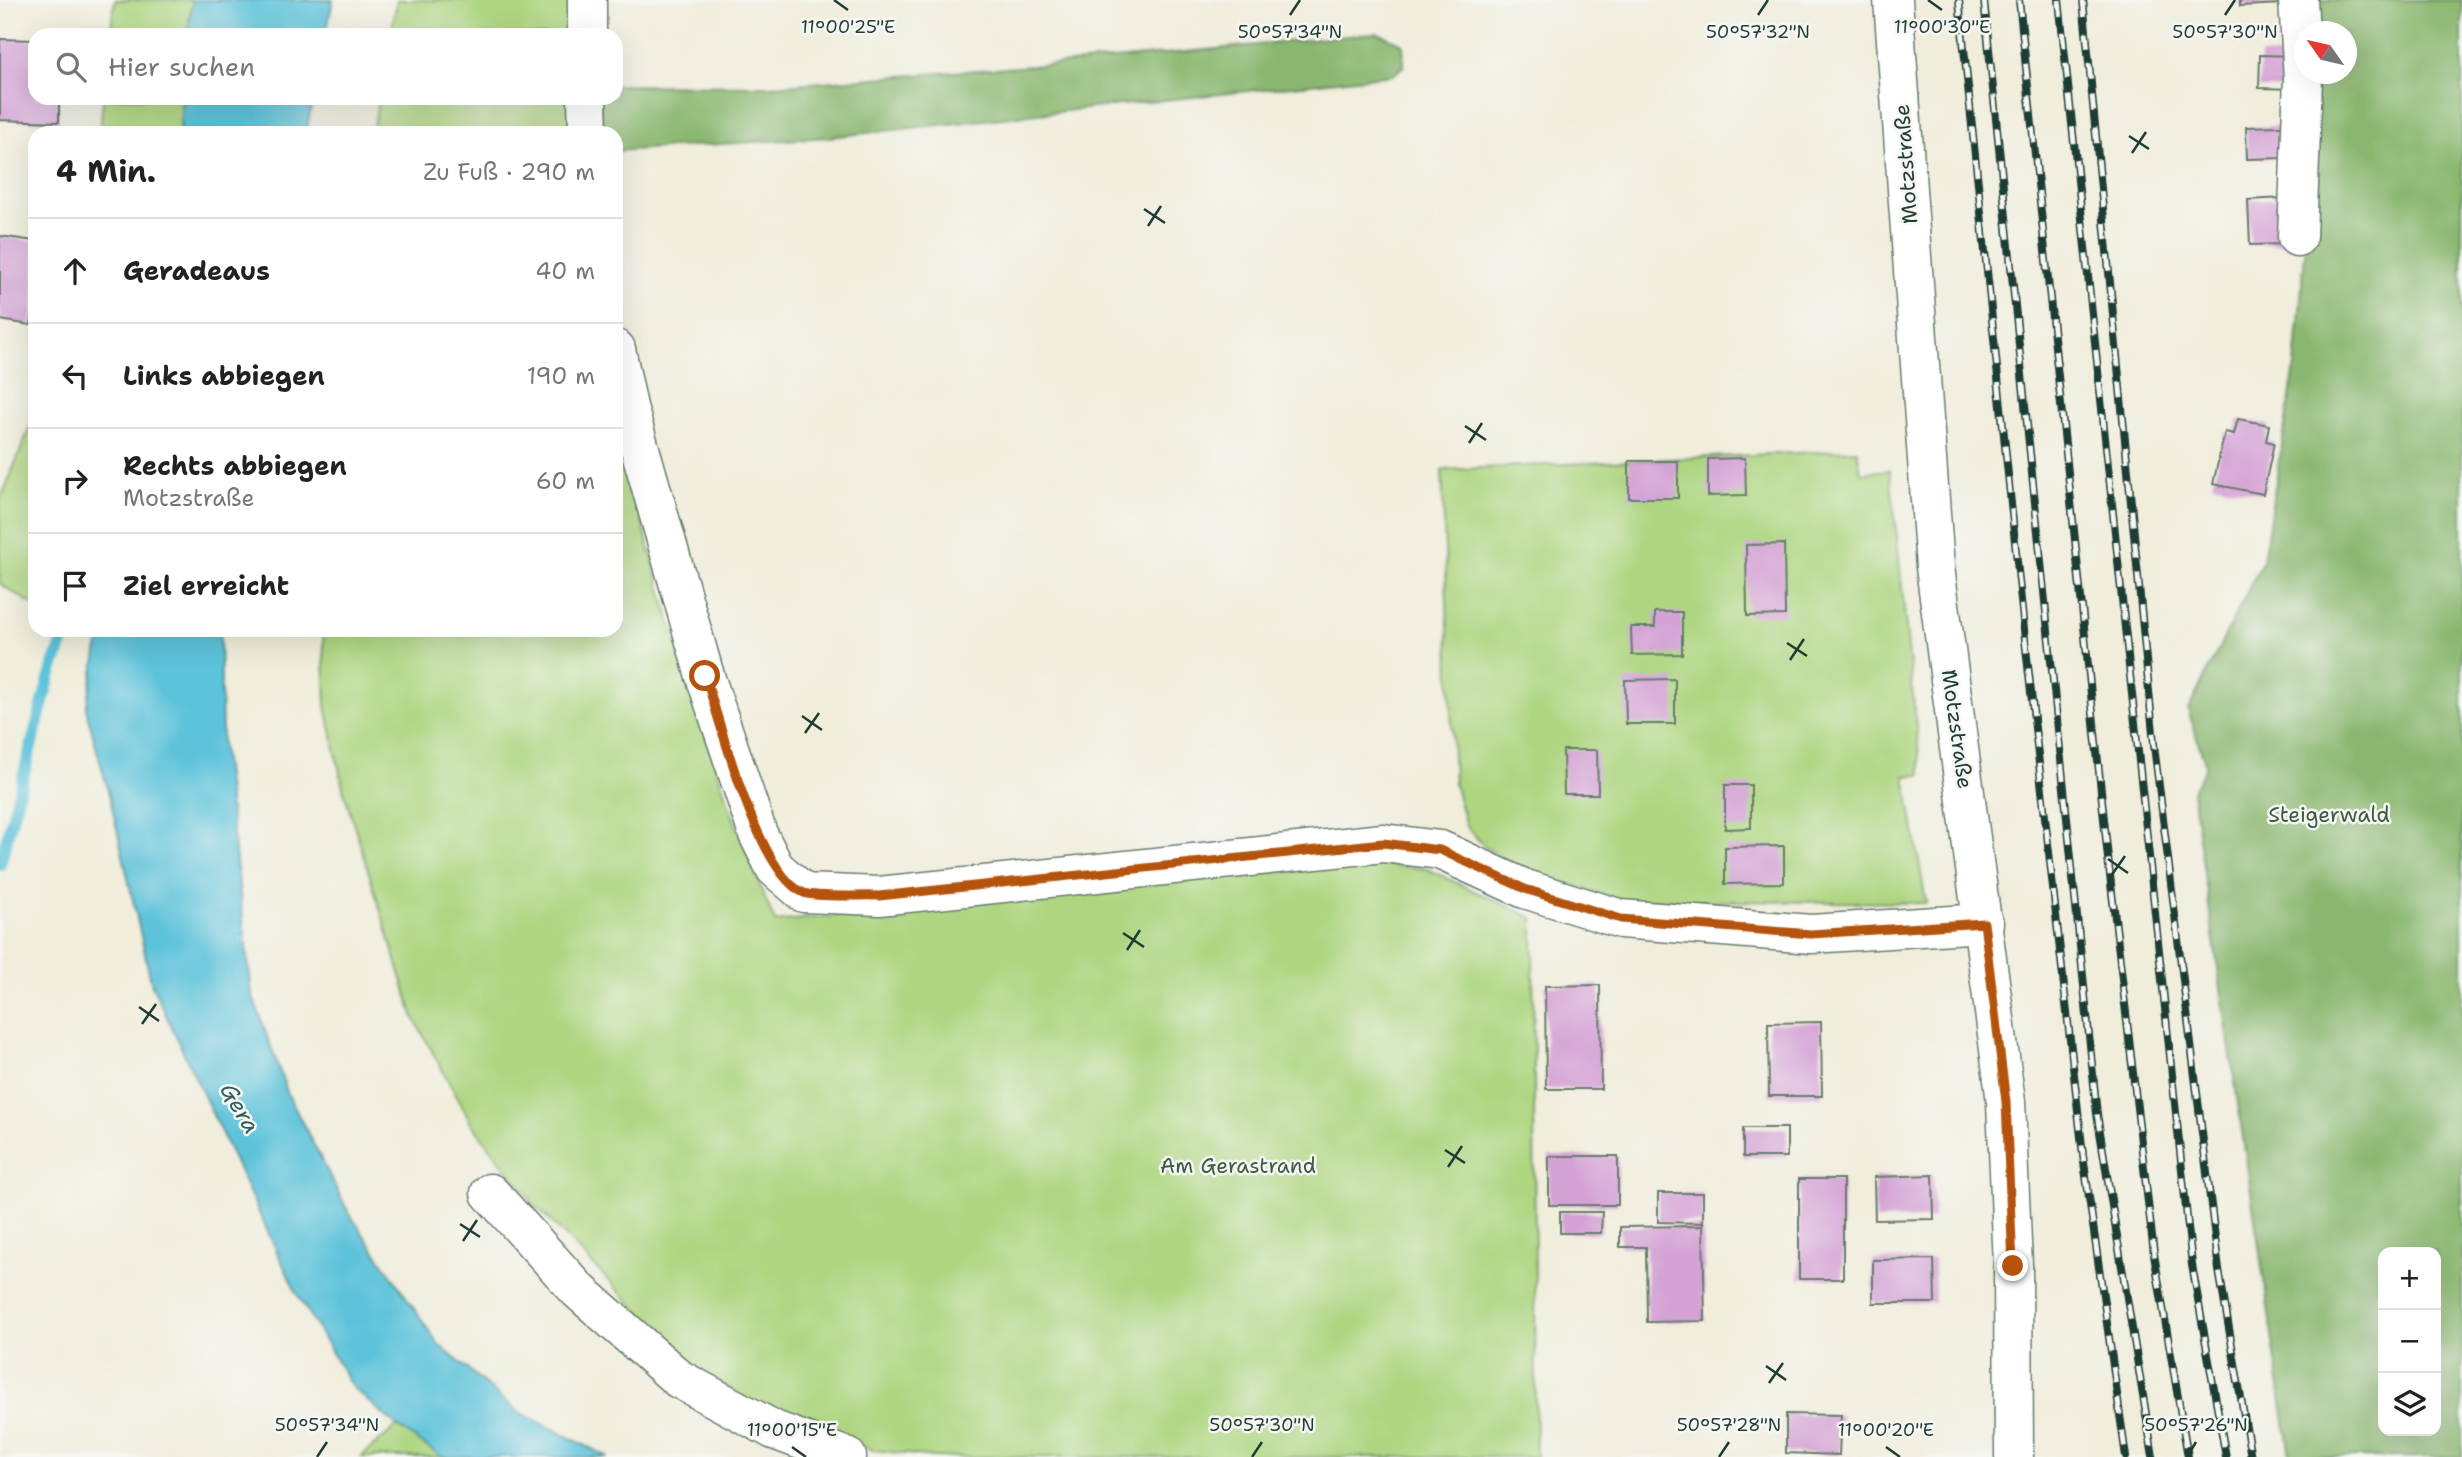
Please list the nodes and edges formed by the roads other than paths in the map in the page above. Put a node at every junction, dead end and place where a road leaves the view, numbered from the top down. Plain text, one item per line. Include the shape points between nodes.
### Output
1 (587, 0) edge
2 (1893, 0) edge
3 (2298, 0) edge
4 (587, 28) edge
5 (586, 105) edge
6 (588, 126) edge
7 (2297, 237) dead end
8 (623, 383) edge
9 (1984, 923) junction
10 (490, 1193) dead end
11 (847, 1457) edge
12 (2014, 1457) edge

1 - 4 street
2 - 9 street, Motzstraße via 1935,567
3 - 7 street via 2303,78
5 - 6 street
8 - 9 street via 705,676 758,834 775,868 804,892 879,896 1383,843 1440,850 1525,889 1621,919 1811,934
9 - 12 street, Motzstraße via 2006,1102
10 - 11 street via 578,1290 679,1379 774,1430

